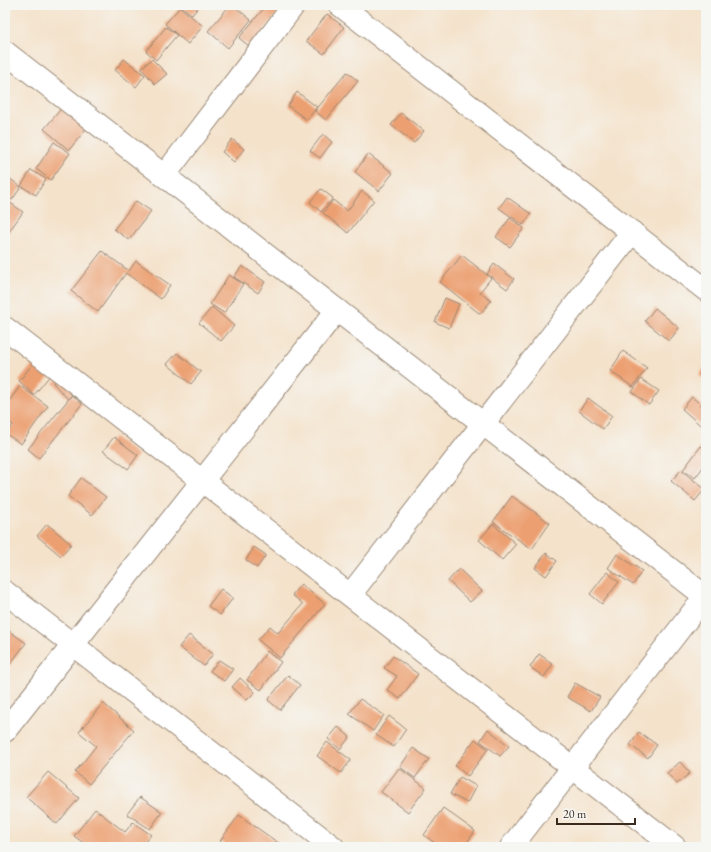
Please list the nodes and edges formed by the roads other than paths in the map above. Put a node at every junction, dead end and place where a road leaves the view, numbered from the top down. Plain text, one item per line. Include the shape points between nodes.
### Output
1 (294, 5) edge
2 (340, 5) edge
3 (8, 59) edge
4 (164, 176) junction
5 (632, 232) junction
6 (706, 290) edge
7 (337, 310) junction
8 (5, 328) edge
9 (484, 424) junction
10 (202, 481) junction
11 (5, 592) edge
12 (350, 595) junction
13 (706, 596) edge
14 (73, 645) junction
15 (5, 731) edge
16 (572, 768) junction
17 (333, 847) edge
18 (511, 847) edge
19 (675, 847) edge

1 - 4 street
2 - 5 street
3 - 4 street
4 - 7 street
5 - 6 street
5 - 9 street
7 - 9 street
7 - 10 street
8 - 10 street
9 - 12 street
9 - 13 street
10 - 12 street
10 - 14 street
11 - 14 street
12 - 16 street
13 - 16 street
14 - 15 street
14 - 17 street
16 - 18 street
16 - 19 street

